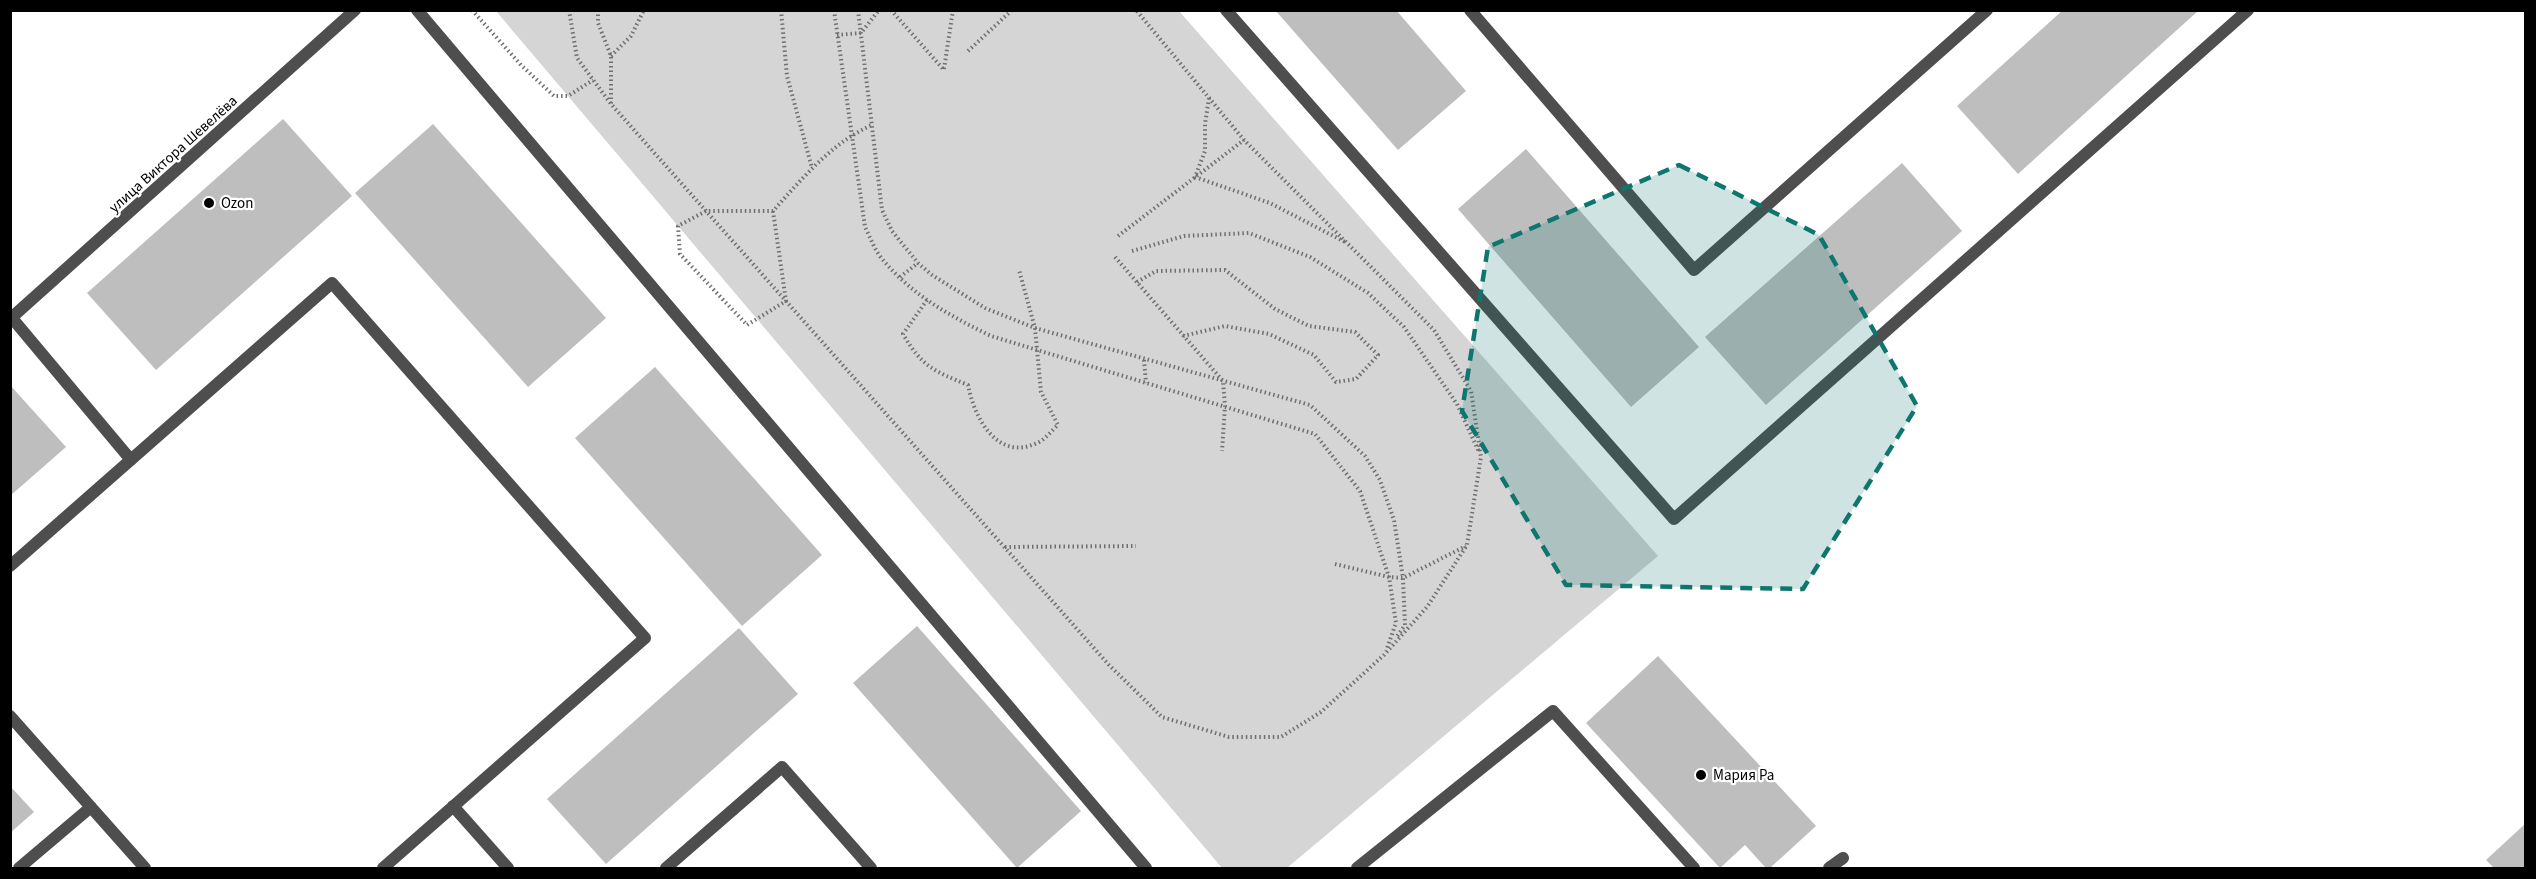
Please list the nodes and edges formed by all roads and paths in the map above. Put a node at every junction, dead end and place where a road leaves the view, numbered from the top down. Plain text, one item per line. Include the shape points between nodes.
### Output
1 (355, 10) edge
2 (417, 10) edge
3 (472, 10) edge
4 (569, 10) edge
5 (598, 10) edge
6 (644, 10) edge
7 (781, 10) edge
8 (834, 10) edge
9 (858, 10) edge
10 (879, 10) edge
11 (891, 10) edge
12 (953, 10) edge
13 (1012, 10) edge
14 (1136, 10) edge
15 (1226, 10) edge
16 (1470, 10) edge
17 (1987, 10) edge
18 (2248, 10) edge
19 (861, 33) junction
20 (837, 35) junction
21 (968, 51) dead end
22 (611, 56) junction
23 (593, 80) junction
24 (1209, 98) junction
25 (611, 104) junction
26 (872, 125) junction
27 (851, 134) junction
28 (1244, 140) junction
29 (812, 168) junction
30 (1195, 177) junction
31 (706, 211) junction
32 (773, 211) junction
33 (1118, 236) dead end
34 (1348, 244) junction
35 (1132, 251) dead end
36 (1115, 257) dead end
37 (918, 263) junction
38 (1019, 270) dead end
39 (900, 277) junction
40 (1137, 282) junction
41 (927, 300) junction
42 (786, 301) junction
43 (11, 318) edge
44 (1035, 328) junction
45 (1183, 336) junction
46 (1038, 350) junction
47 (1144, 359) junction
48 (1223, 381) junction
49 (1146, 383) junction
50 (1226, 406) junction
51 (1221, 451) dead end
52 (1481, 457) junction
53 (131, 460) junction
54 (1467, 545) junction
55 (1136, 546) dead end
56 (1004, 547) junction
57 (1335, 564) dead end
58 (10, 566) edge
59 (1389, 578) junction
60 (1403, 578) junction
61 (1384, 655) junction
62 (10, 716) edge
63 (453, 806) junction
64 (91, 807) junction
65 (1843, 858) dead end
66 (19, 868) edge
67 (145, 868) edge
68 (383, 868) edge
69 (508, 868) edge
70 (666, 868) edge
71 (871, 868) edge
72 (1146, 868) edge
73 (1357, 868) edge
74 (1694, 868) edge
75 (1829, 868) edge

1 - 43 street, улица Виктора Шевелёва
2 - 72 street
3 - 23 path via 554,96 568,96
4 - 23 path via 577,58
5 - 22 path via 598,23
6 - 22 path via 631,36
7 - 29 path via 787,76
8 - 20 path
9 - 19 path
10 - 19 path
11 - 12 path via 944,70
13 - 21 path
14 - 24 path
15 - 18 street via 1674,519
16 - 17 street via 1694,270
19 - 20 path
19 - 26 path
20 - 27 path
22 - 25 path
23 - 25 path
24 - 28 path
24 - 30 path via 1205,151
25 - 31 path
26 - 27 path
26 - 37 path via 882,210 892,231
27 - 29 path
27 - 39 path via 865,227 882,258
28 - 30 path
28 - 34 path
29 - 32 path
30 - 33 path
30 - 34 path via 1270,203
31 - 32 path
31 - 42 path
31 - 42 path via 678,226 680,254 747,325
32 - 42 path
34 - 52 path via 1434,330 1471,391
35 - 52 path via 1184,236 1250,233 1310,257 1368,293 1404,327 1457,404
36 - 40 path
37 - 39 path
37 - 44 path via 985,308
38 - 44 path
39 - 41 path
40 - 45 path
40 - 45 path via 1156,271 1226,270 1275,309 1309,326 1355,332 1378,355 1356,378 1336,382 1314,355 1269,334 1226,326
41 - 46 path via 991,336
41 - 46 path via 903,334 914,354 933,370 969,385 972,404 994,440 1015,449 1038,443 1058,424 1041,392
42 - 56 path
43 - 53 street
44 - 46 path
44 - 47 path
45 - 48 path
46 - 49 path
47 - 48 path
47 - 49 path
48 - 50 path
48 - 60 path via 1310,405 1365,456 1380,480 1394,520
49 - 50 path
50 - 51 path
50 - 59 path via 1315,434 1360,491
52 - 54 path
53 - 58 street
53 - 63 street via 332,283 645,638
54 - 60 path
54 - 61 path via 1427,607
55 - 56 path
56 - 61 path via 1162,717 1229,737 1281,737 1321,712
57 - 59 path
59 - 60 path
59 - 61 path via 1396,623
60 - 61 path via 1406,625
62 - 64 street
63 - 68 street
63 - 69 street
64 - 66 street
64 - 67 street
65 - 75 street
70 - 71 street via 782,767
73 - 74 street via 1552,711

